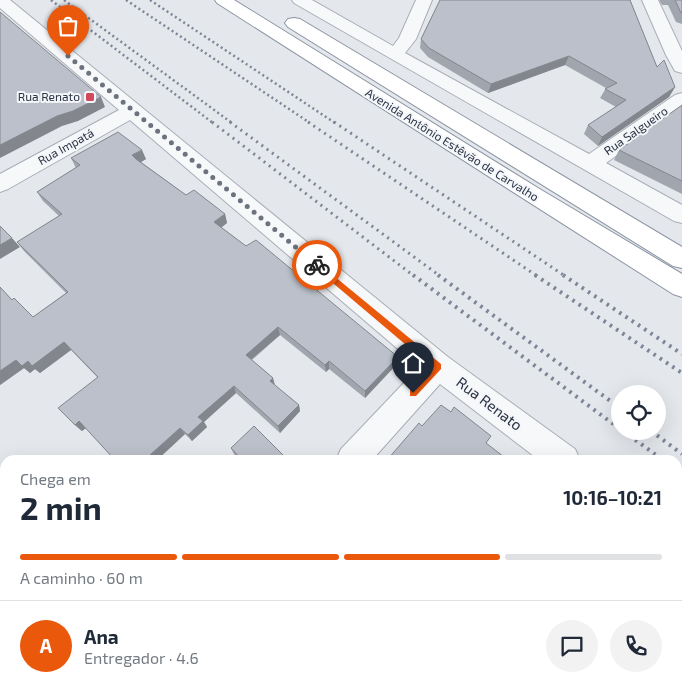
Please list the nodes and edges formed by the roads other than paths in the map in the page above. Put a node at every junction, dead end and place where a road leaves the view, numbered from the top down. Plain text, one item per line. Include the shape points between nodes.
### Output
1 (0, 0) edge
2 (223, 0) edge
3 (300, 0) edge
4 (424, 0) edge
5 (650, 0) edge
6 (270, 8) dead end
7 (395, 55) junction
8 (682, 67) edge
9 (682, 99) edge
10 (133, 110) junction
11 (590, 164) junction
12 (0, 184) edge
13 (682, 215) edge
14 (682, 259) edge
15 (682, 287) edge
16 (438, 366) junction
17 (357, 455) edge
18 (557, 455) edge

1 - 10 street, Rua Renato
2 - 15 highway, Avenida Antônio Estêvão de Carvalho
3 - 7 street
4 - 7 street via 407,39
5 - 8 street
6 - 14 highway, Avenida Antônio Estêvão de Carvalho
7 - 11 street
9 - 11 street, Rua Salgueiro
10 - 12 street, Rua Impatá
10 - 16 street, Rua Renato
11 - 13 street
16 - 17 street
16 - 18 street, Rua Renato

